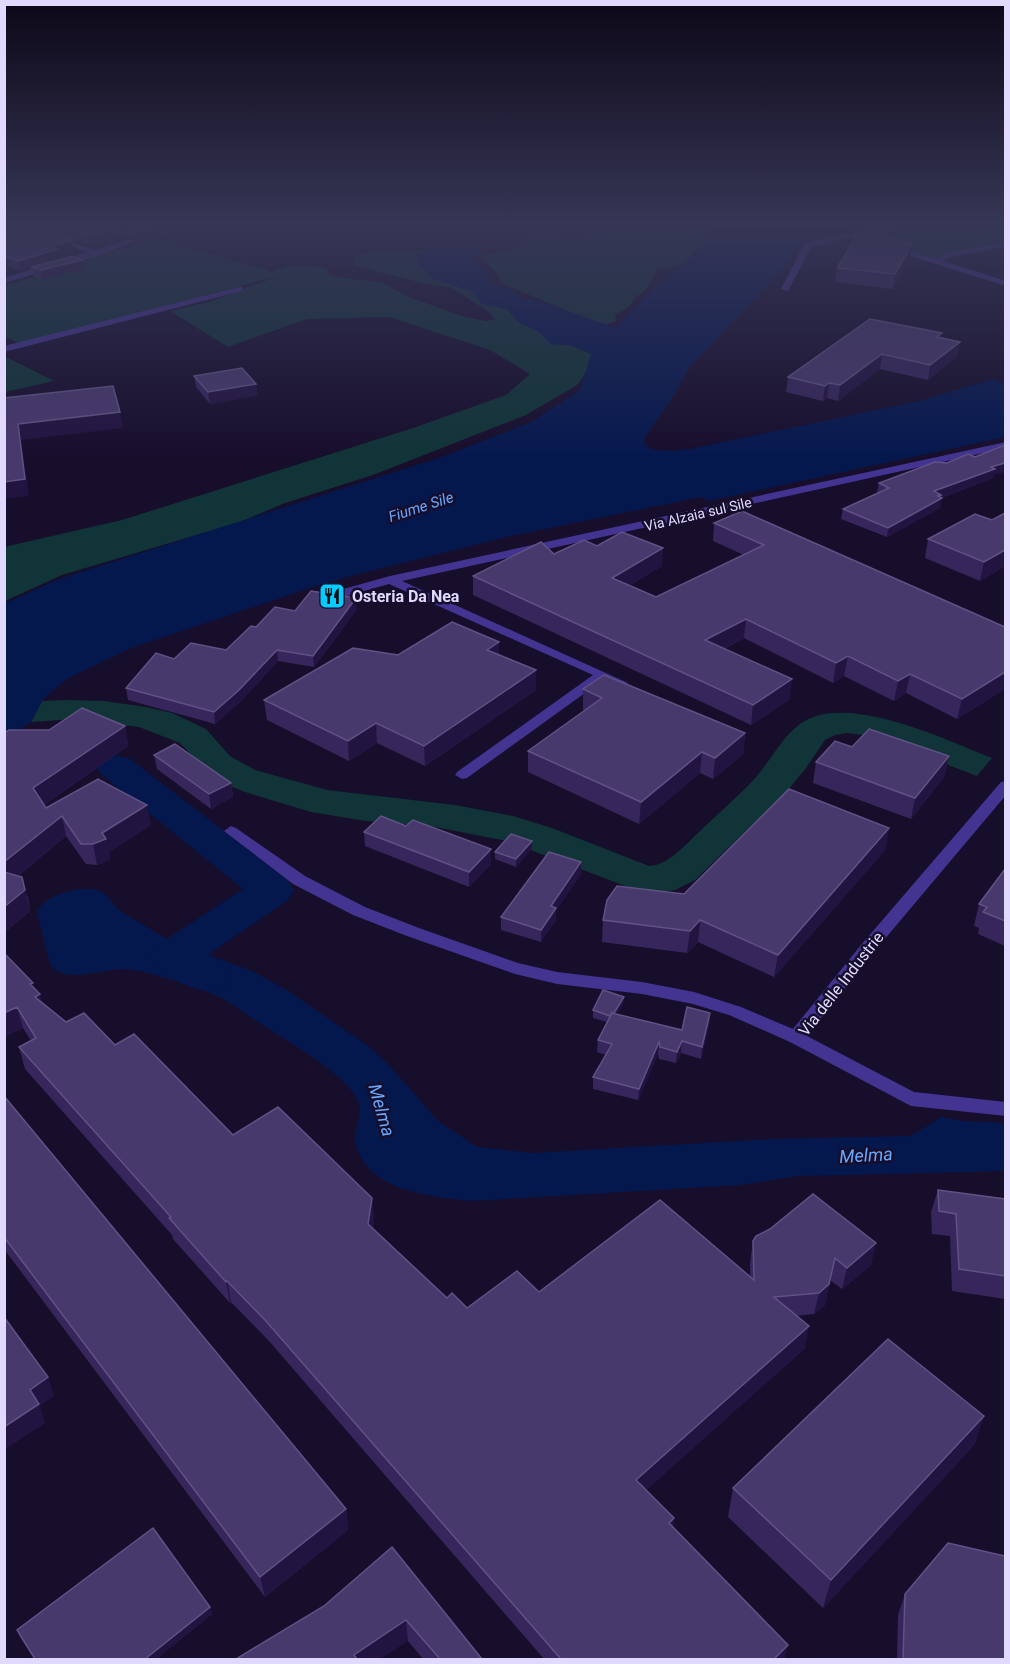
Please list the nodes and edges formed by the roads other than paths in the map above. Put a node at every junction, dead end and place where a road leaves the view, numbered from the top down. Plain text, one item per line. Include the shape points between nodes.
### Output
1 (186, 303) edge
2 (4, 350) edge
3 (1005, 445) edge
4 (714, 510) junction
5 (736, 519) edge
6 (390, 580) junction
7 (333, 596) edge
8 (602, 675) junction
9 (634, 689) edge
10 (462, 775) dead end
11 (1005, 785) edge
12 (231, 831) dead end
13 (796, 1038) junction
14 (1005, 1109) edge

1 - 2 street
3 - 4 street, Via Alzaia sul Sile
4 - 5 street
4 - 6 street, Via Alzaia sul Sile
6 - 7 street, Via Alzaia sul Sile
6 - 8 street
8 - 9 street
8 - 10 street
11 - 13 street, Via delle Industrie
12 - 13 street via 299,880 359,911 413,932 515,968 557,978 694,998
13 - 14 street, Via delle Industrie via 911,1099

